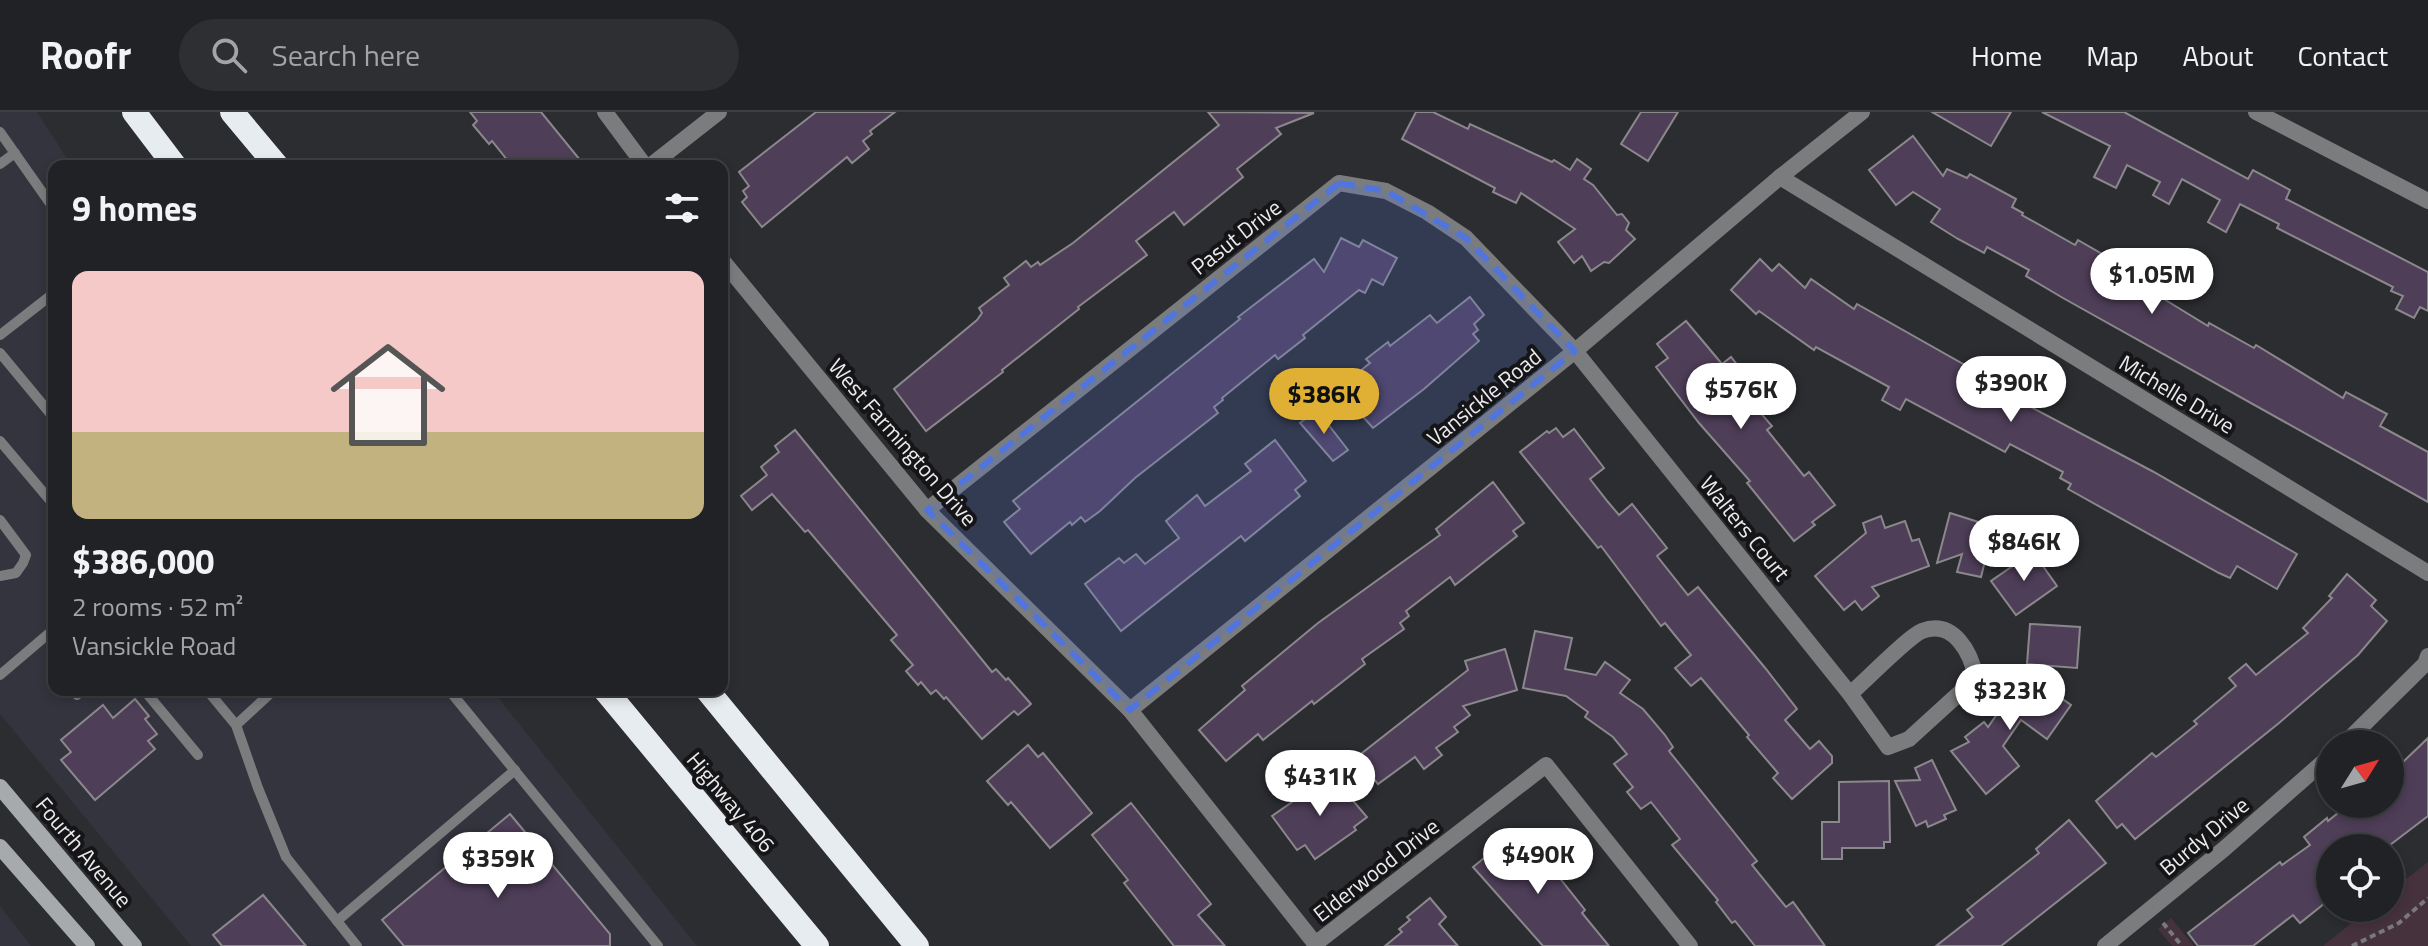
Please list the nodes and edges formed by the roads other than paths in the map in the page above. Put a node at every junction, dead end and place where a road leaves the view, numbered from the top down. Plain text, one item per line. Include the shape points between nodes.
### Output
1 (134, 112) edge
2 (232, 112) edge
3 (605, 112) edge
4 (719, 112) edge
5 (1862, 112) edge
6 (2256, 112) edge
7 (0, 132) edge
8 (15, 153) junction
9 (170, 160) edge
10 (272, 160) edge
11 (643, 160) edge
12 (656, 160) edge
13 (0, 164) edge
14 (1780, 177) junction
15 (48, 200) edge
16 (2428, 201) edge
17 (728, 267) edge
18 (48, 298) edge
19 (0, 335) edge
20 (1575, 351) junction
21 (0, 353) edge
22 (48, 411) edge
23 (0, 441) edge
24 (48, 498) edge
25 (927, 510) junction
26 (0, 520) edge
27 (2428, 573) edge
28 (0, 576) edge
29 (48, 634) edge
30 (2428, 656) edge
31 (0, 675) edge
32 (1850, 694) junction
33 (149, 696) edge
34 (212, 696) edge
35 (267, 696) edge
36 (454, 696) edge
37 (610, 696) edge
38 (712, 696) edge
39 (1130, 710) junction
40 (236, 725) junction
41 (2358, 730) edge
42 (198, 755) dead end
43 (2316, 768) edge
44 (515, 770) junction
45 (0, 787) edge
46 (0, 847) edge
47 (337, 921) junction
48 (1316, 945) edge
49 (87, 946) edge
50 (134, 946) edge
51 (357, 946) edge
52 (658, 946) edge
53 (817, 946) edge
54 (917, 946) edge
55 (1690, 946) edge
56 (2105, 946) edge

1 - 9 highway
2 - 10 highway
3 - 11 street
4 - 12 street
5 - 14 street, Vansickle Road
6 - 16 street
7 - 8 lane
8 - 13 lane
8 - 15 lane
14 - 20 street, Vansickle Road
14 - 27 street, Michelle Drive
17 - 25 street, West Farmington Drive
18 - 19 lane
20 - 25 street, Pasut Drive via 1466,238 1386,191 1339,183
20 - 32 street, Walters Court
20 - 39 street, Vansickle Road
21 - 22 lane
23 - 24 lane
25 - 39 street, West Farmington Drive
26 - 28 lane via 26,555 16,573
29 - 31 lane
30 - 41 street
32 - 32 street, Walters Court via 1888,747 1909,739 1976,678 1972,658 1957,638 1940,629 1921,631
33 - 42 lane
34 - 40 lane
35 - 40 lane
36 - 44 lane
37 - 53 highway, Highway 406
38 - 54 highway
39 - 48 street, West Farmington Drive
40 - 47 lane via 286,857
43 - 56 street, Burdy Drive
44 - 47 lane
44 - 52 lane
45 - 50 main road, Fourth Avenue
46 - 49 main road
47 - 51 lane
48 - 55 street, Elderwood Drive via 1546,765

